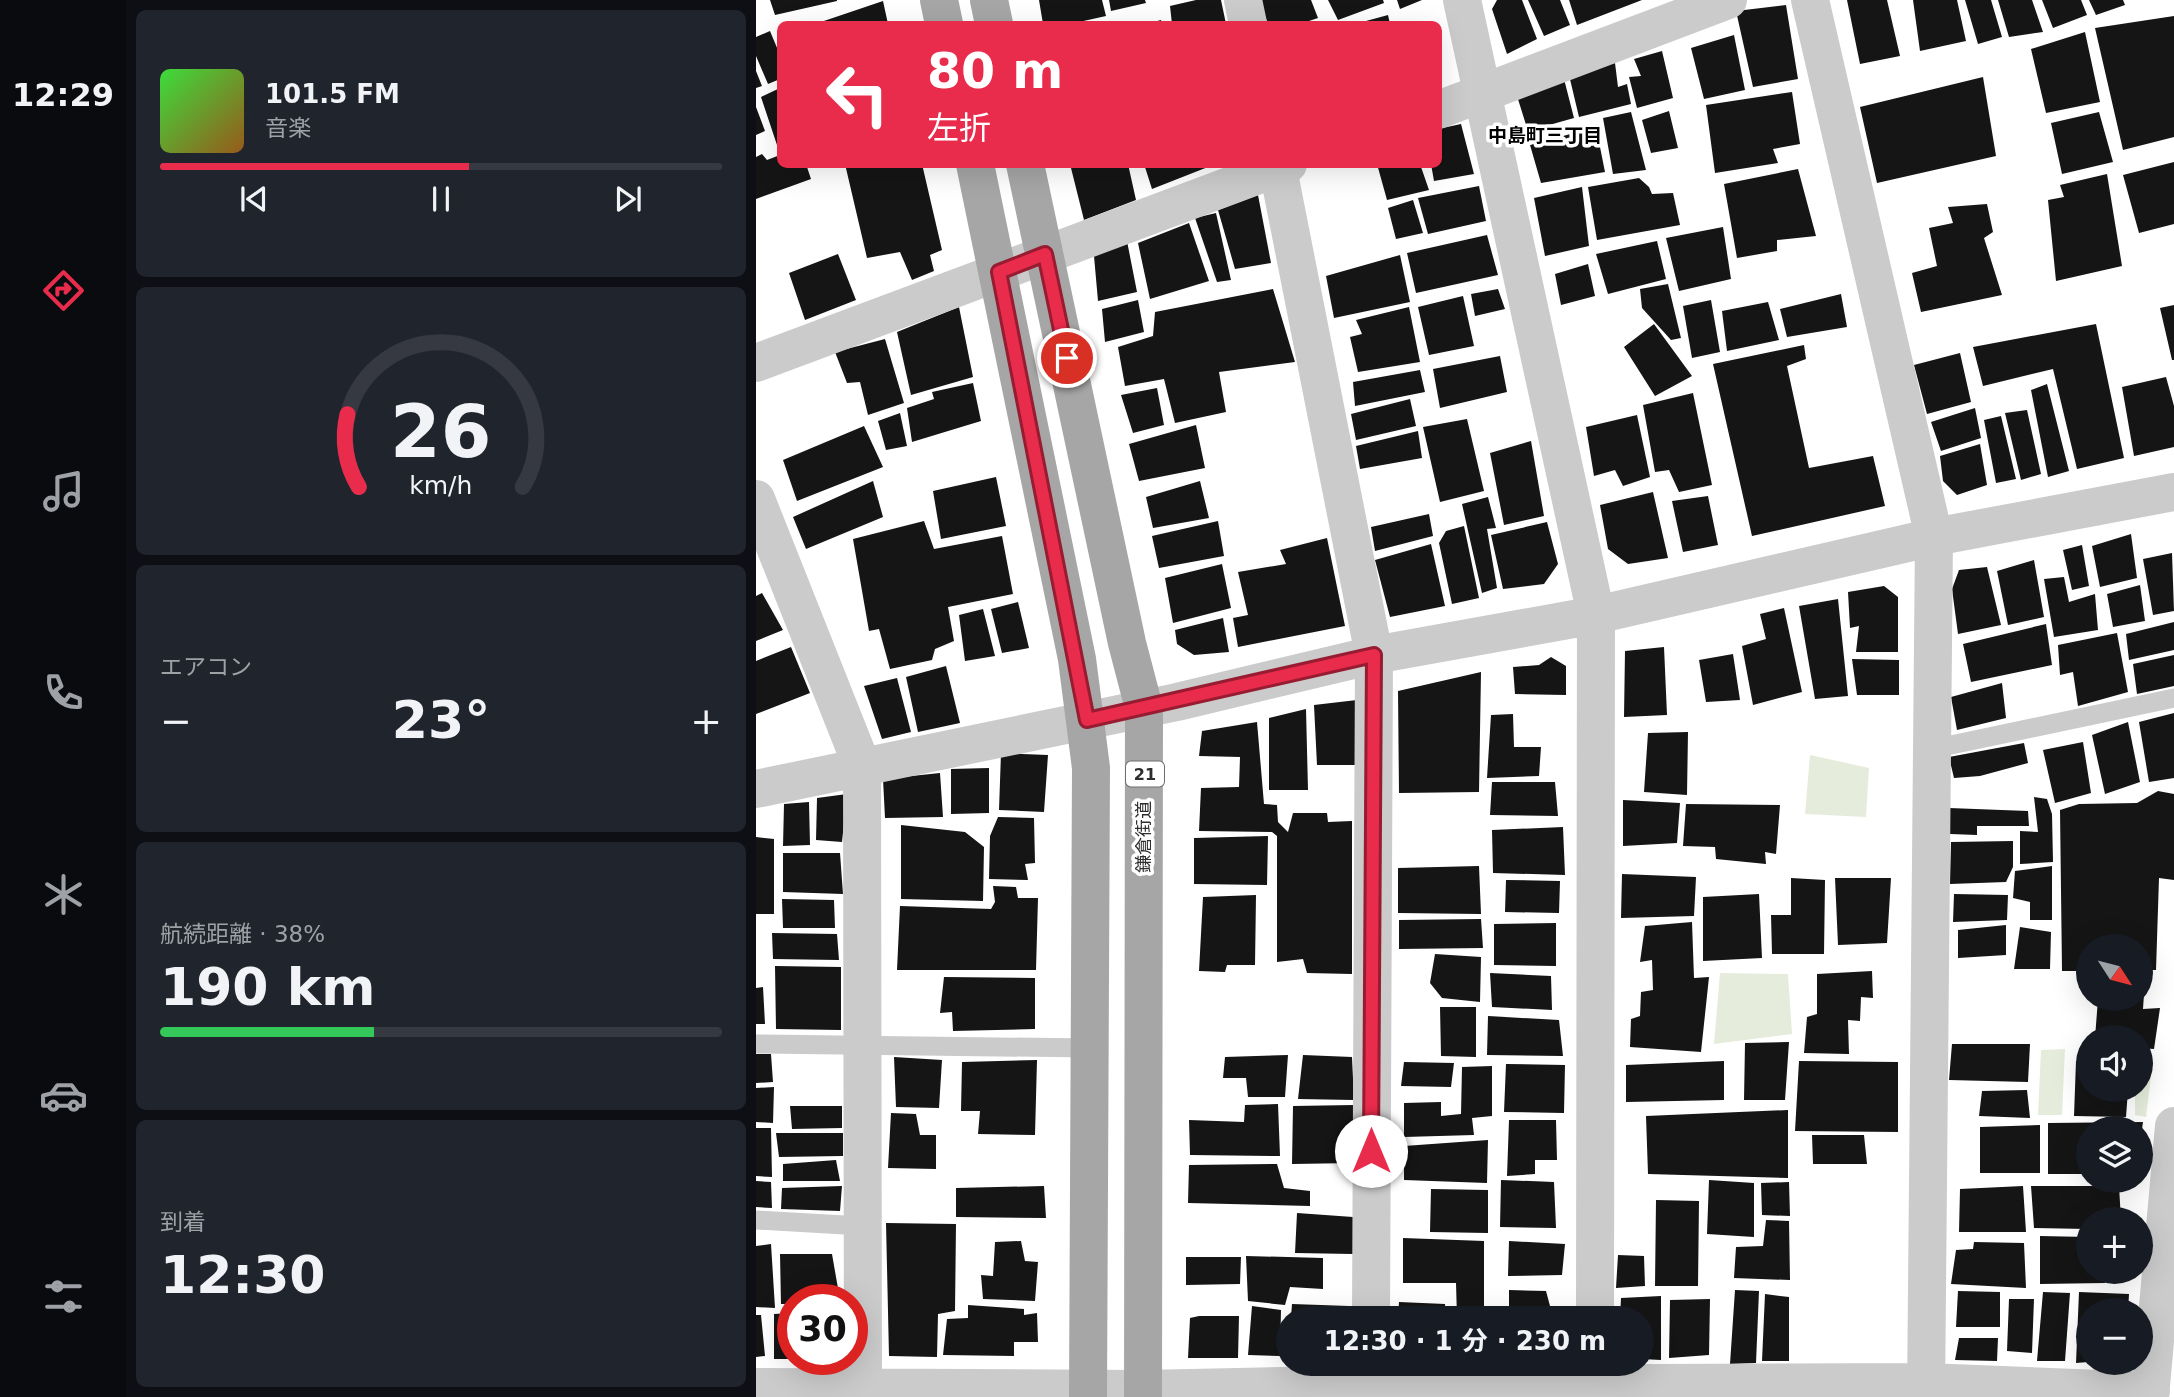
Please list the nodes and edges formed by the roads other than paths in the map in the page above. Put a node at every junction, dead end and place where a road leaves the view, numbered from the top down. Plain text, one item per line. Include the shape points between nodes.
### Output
1 (939, 0) edge
2 (989, 0) edge
3 (1243, 0) edge
4 (1462, 0) edge
5 (1728, 0) edge
6 (1810, 0) edge
7 (943, 21) edge
8 (993, 21) edge
9 (1247, 21) edge
10 (1483, 94) junction
11 (1442, 109) edge
12 (976, 168) edge
13 (1027, 168) edge
14 (1276, 168) edge
15 (1281, 168) edge
16 (1045, 254) junction
17 (999, 272) junction
18 (756, 363) edge
19 (2174, 492) edge
20 (756, 499) edge
21 (1934, 537) junction
22 (1596, 615) junction
23 (1374, 655) junction
24 (2174, 698) edge
25 (1144, 708) junction
26 (1087, 720) junction
27 (1932, 749) junction
28 (862, 766) junction
29 (756, 789) edge
30 (756, 1044) edge
31 (862, 1044) junction
32 (1091, 1048) junction
33 (2174, 1126) edge
34 (756, 1220) edge
35 (862, 1226) junction
36 (1371, 1306) edge
37 (1595, 1306) edge
38 (1372, 1382) edge
39 (1595, 1382) edge
40 (756, 1387) edge
41 (1926, 1390) edge
42 (863, 1392) edge
43 (1088, 1392) edge
44 (1143, 1393) edge
45 (2150, 1394) edge

1 - 7 main road
2 - 8 main road
3 - 9 street
4 - 10 street
5 - 10 street
6 - 21 street
10 - 11 street
10 - 22 street
12 - 17 main road
13 - 16 main road, 鎌倉街道 / 21
14 - 16 street
15 - 23 street
16 - 17 street
16 - 25 main road, 鎌倉街道 / 21
17 - 18 street
17 - 26 main road
19 - 21 street
20 - 28 street
21 - 22 street
21 - 27 street
22 - 23 street
22 - 37 street
23 - 25 street
23 - 36 street
24 - 27 lane
25 - 26 street
25 - 44 main road, 鎌倉街道 / 21
26 - 28 street
26 - 32 main road
27 - 41 street
28 - 29 street
28 - 31 street
30 - 31 lane
31 - 32 lane
31 - 35 street
32 - 43 main road
33 - 45 street
34 - 35 lane
35 - 42 street
38 - 39 street
38 - 44 street
39 - 41 street
40 - 42 street
41 - 45 street
42 - 43 street
43 - 44 street

